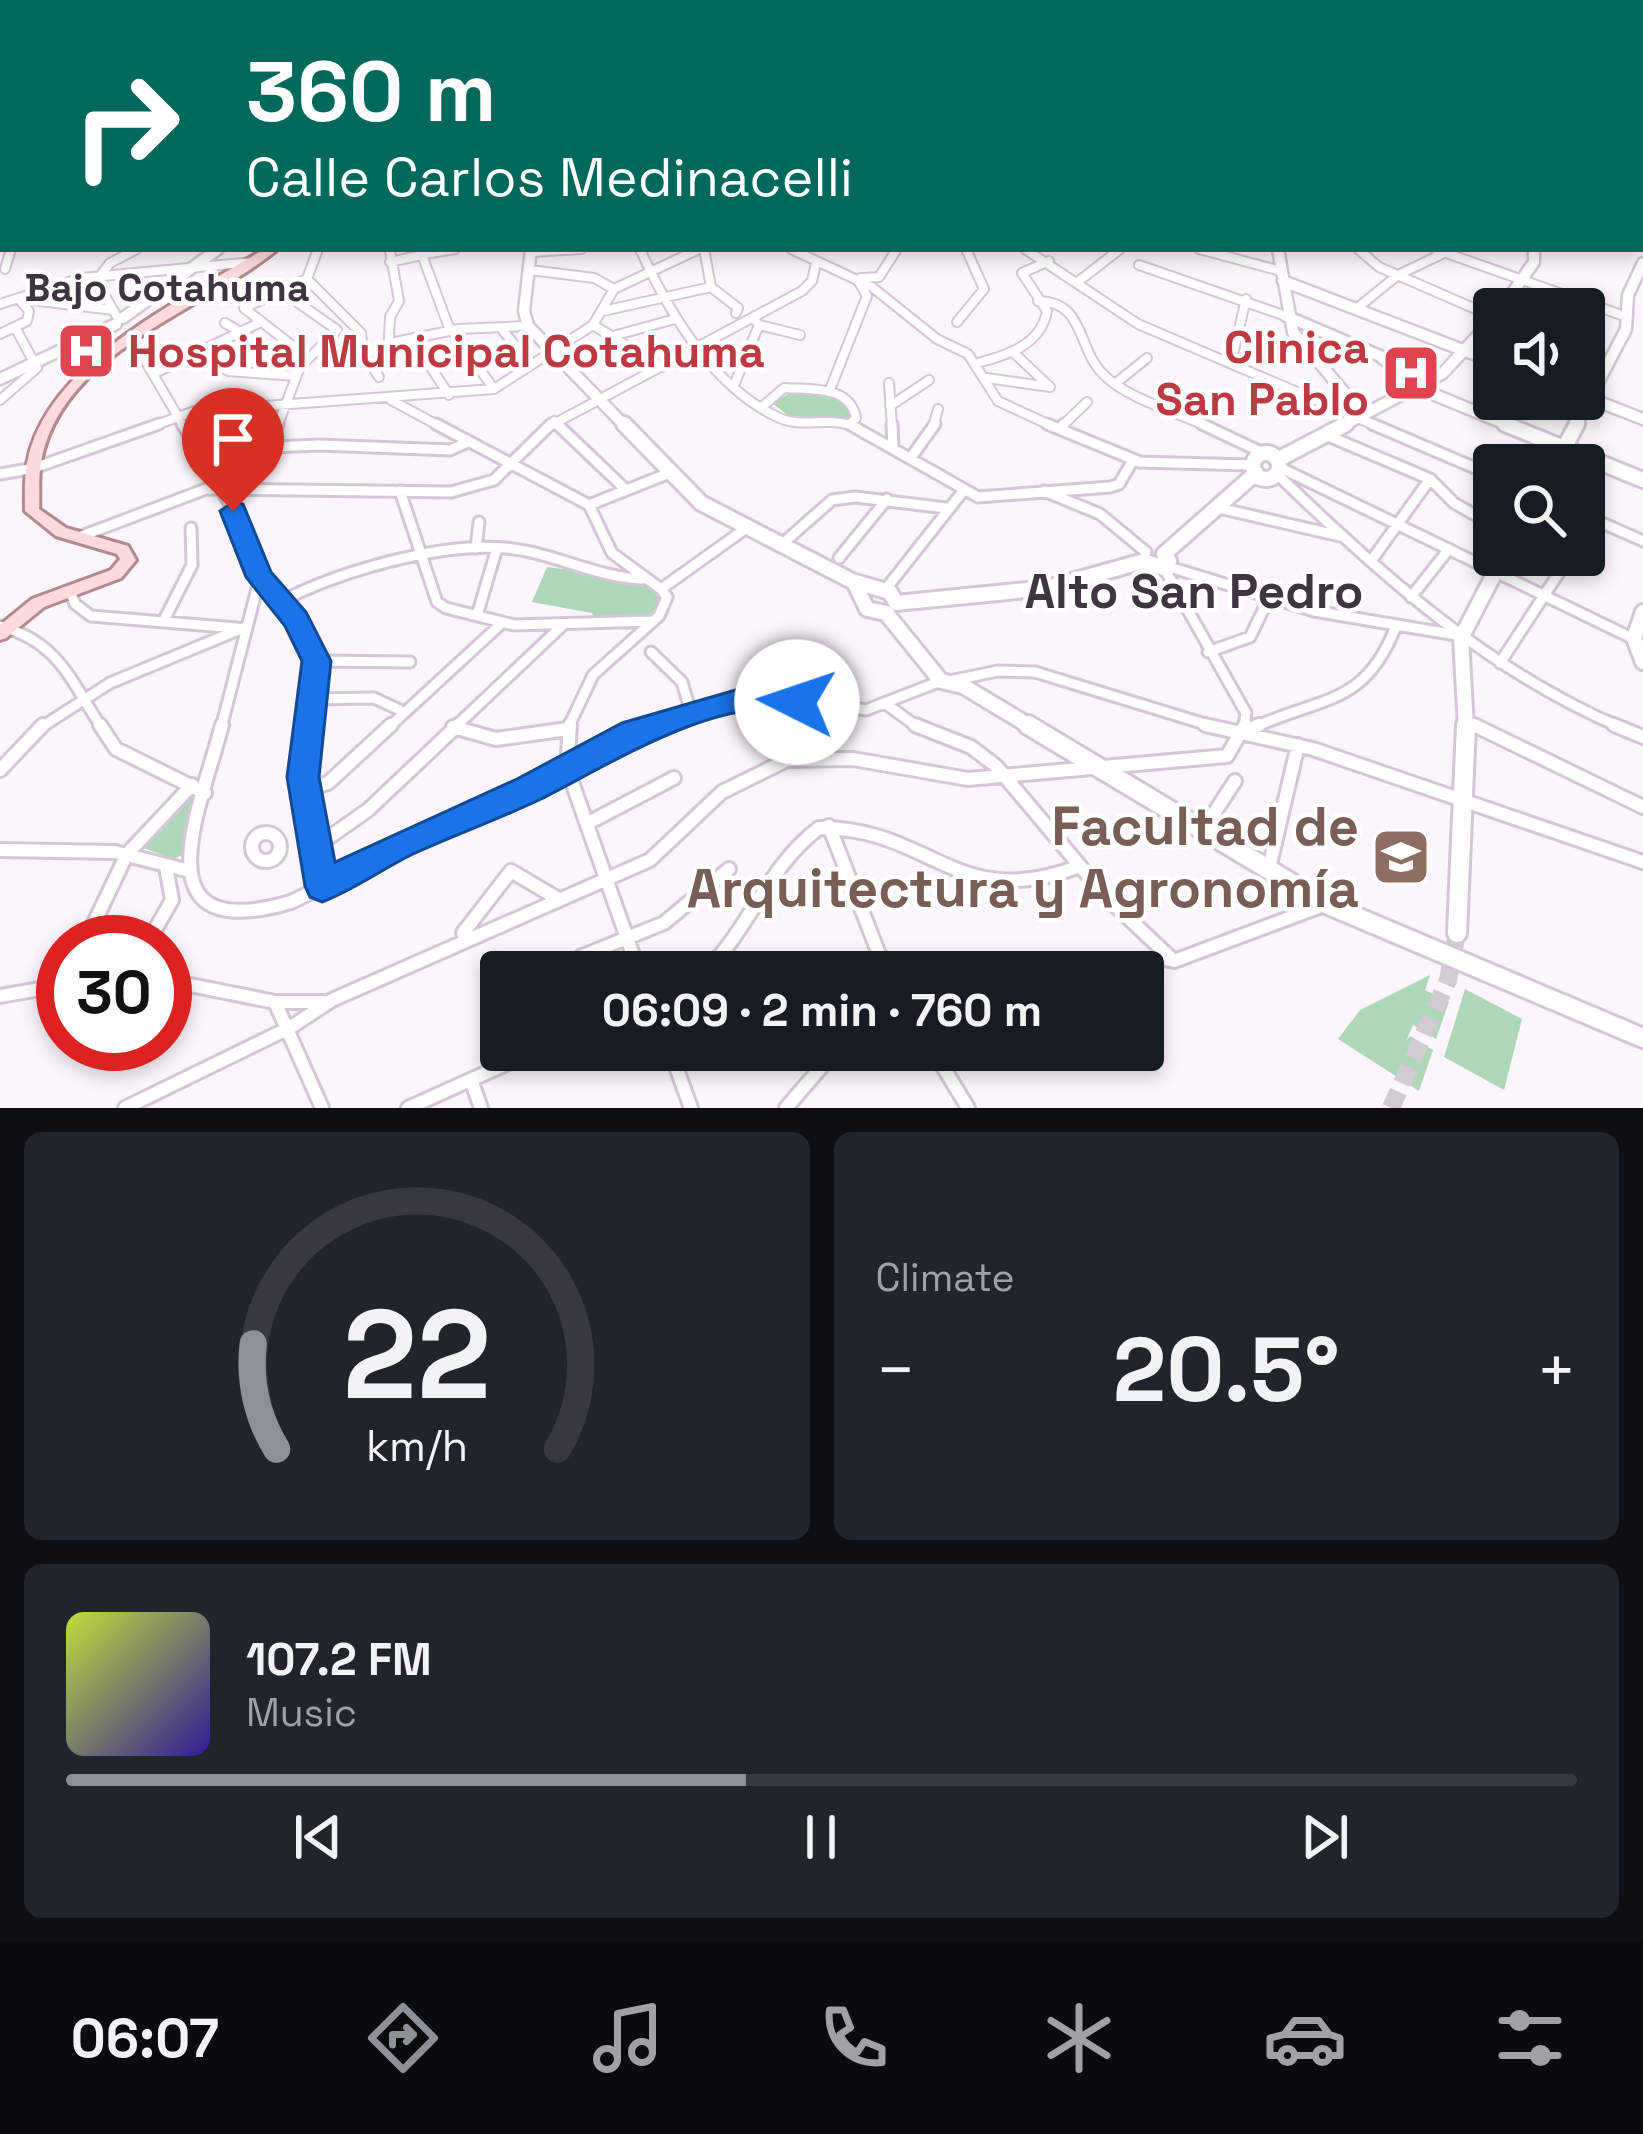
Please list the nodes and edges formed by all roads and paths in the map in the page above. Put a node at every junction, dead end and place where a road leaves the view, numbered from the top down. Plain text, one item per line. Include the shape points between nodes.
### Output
1 (131, 252) edge
2 (211, 252) edge
3 (268, 252) edge
4 (317, 252) edge
5 (438, 252) edge
6 (531, 252) edge
7 (641, 252) edge
8 (695, 252) edge
9 (703, 252) edge
10 (796, 252) edge
11 (895, 252) edge
12 (967, 252) edge
13 (1032, 252) edge
14 (1112, 252) edge
15 (1208, 252) edge
16 (1279, 252) edge
17 (1363, 252) edge
18 (1439, 252) edge
19 (1534, 252) edge
20 (422, 255) junction
21 (390, 257) edge
22 (1049, 261) junction
23 (254, 262) junction
24 (816, 263) junction
25 (1139, 266) dead end
26 (1642, 266) edge
27 (194, 267) junction
28 (530, 270) junction
29 (650, 272) junction
30 (1398, 275) junction
31 (97, 276) junction
32 (1282, 276) junction
33 (308, 279) junction
34 (854, 280) junction
35 (1079, 281) junction
36 (1522, 282) junction
37 (711, 287) junction
38 (1517, 288) edge
39 (614, 289) junction
40 (280, 290) junction
41 (664, 298) junction
42 (19, 299) junction
43 (1246, 299) junction
44 (1038, 301) junction
45 (0, 302) edge
46 (1473, 308) edge
47 (1356, 309) junction
48 (603, 311) junction
49 (736, 313) dead end
50 (1286, 316) junction
51 (1627, 317) junction
52 (116, 319) junction
53 (675, 319) junction
54 (261, 322) junction
55 (756, 322) junction
56 (957, 322) dead end
57 (224, 323) dead end
58 (593, 325) junction
59 (528, 326) junction
60 (16, 327) junction
61 (452, 330) junction
62 (502, 331) junction
63 (240, 332) junction
64 (0, 334) edge
65 (800, 335) dead end
66 (613, 336) junction
67 (133, 340) junction
68 (413, 340) junction
69 (1473, 341) edge
70 (390, 344) junction
71 (696, 348) junction
72 (1465, 350) junction
73 (553, 351) junction
74 (200, 353) junction
75 (1014, 353) junction
76 (1473, 353) edge
77 (388, 356) dead end
78 (33, 358) junction
79 (308, 358) junction
80 (1147, 358) dead end
81 (1605, 360) edge
82 (977, 363) junction
83 (1231, 363) junction
84 (662, 367) junction
85 (523, 370) junction
86 (298, 371) junction
87 (153, 374) junction
88 (0, 376) edge
89 (379, 376) dead end
90 (987, 378) junction
91 (929, 380) dead end
92 (889, 382) dead end
93 (1116, 382) junction
94 (734, 385) junction
95 (1418, 388) junction
96 (494, 389) junction
97 (829, 392) junction
98 (448, 395) junction
99 (602, 398) junction
100 (0, 400) edge
101 (391, 400) junction
102 (1087, 402) dead end
103 (285, 404) junction
104 (1605, 404) edge
105 (763, 406) junction
106 (890, 406) junction
107 (938, 409) dead end
108 (176, 416) junction
109 (1360, 418) junction
110 (1643, 419) edge
111 (554, 421) junction
112 (850, 424) junction
113 (1060, 427) junction
114 (1326, 435) junction
115 (468, 442) junction
116 (1552, 444) edge
117 (268, 446) junction
118 (893, 448) junction
119 (198, 450) junction
120 (912, 456) junction
121 (1133, 460) junction
122 (511, 462) junction
123 (1276, 465) junction
124 (1605, 465) edge
125 (1473, 467) edge
126 (34, 468) junction
127 (1252, 469) junction
128 (672, 472) junction
129 (0, 474) edge
130 (1430, 479) junction
131 (1643, 480) edge
132 (220, 488) junction
133 (1039, 488) junction
134 (626, 489) junction
135 (400, 490) junction
136 (964, 490) junction
137 (887, 500) junction
138 (589, 506) junction
139 (946, 508) junction
140 (1219, 508) junction
141 (1473, 514) edge
142 (479, 522) dead end
143 (1394, 523) junction
144 (1605, 524) edge
145 (190, 528) dead end
146 (745, 529) junction
147 (1340, 536) junction
148 (79, 537) junction
149 (1643, 541) edge
150 (781, 544) junction
151 (476, 548) junction
152 (497, 548) junction
153 (1449, 549) junction
154 (1145, 557) junction
155 (839, 558) dead end
156 (421, 560) junction
157 (1473, 560) edge
158 (1370, 561) junction
159 (1165, 563) junction
160 (1492, 576) edge
161 (1505, 576) edge
162 (1557, 576) edge
163 (260, 577) junction
164 (642, 578) junction
165 (853, 581) junction
166 (661, 589) junction
167 (70, 591) junction
168 (1545, 596) junction
169 (1411, 597) junction
170 (1269, 598) junction
171 (864, 599) junction
172 (886, 599) junction
173 (280, 602) junction
174 (478, 612) junction
175 (1643, 612) edge
176 (652, 621) junction
177 (163, 622) junction
178 (502, 623) junction
179 (564, 624) junction
180 (1396, 626) junction
181 (243, 628) junction
182 (2, 629) edge
183 (1459, 636) junction
184 (1638, 640) edge
185 (651, 652) dead end
186 (1208, 652) junction
187 (316, 661) junction
188 (410, 662) dead end
189 (1643, 662) edge
190 (1500, 663) junction
191 (948, 681) junction
192 (799, 694) junction
193 (81, 698) junction
194 (311, 698) junction
195 (886, 704) junction
196 (404, 712) junction
197 (692, 713) junction
198 (1466, 721) junction
199 (453, 727) junction
200 (568, 729) junction
201 (1244, 732) junction
202 (1643, 737) edge
203 (1298, 746) junction
204 (802, 757) junction
205 (567, 768) junction
206 (0, 770) edge
207 (1101, 771) junction
208 (1004, 776) junction
209 (674, 778) dead end
210 (1235, 781) dead end
211 (192, 785) junction
212 (304, 790) junction
213 (205, 793) junction
214 (1460, 800) junction
215 (1643, 807) edge
216 (590, 823) junction
217 (829, 825) junction
218 (1203, 830) junction
219 (312, 841) junction
220 (282, 844) dead end
221 (0, 850) edge
222 (127, 854) junction
223 (1643, 862) edge
224 (1080, 866) junction
225 (166, 867) junction
226 (1269, 868) junction
227 (729, 869) dead end
228 (186, 870) junction
229 (607, 880) junction
230 (322, 886) junction
231 (560, 900) junction
232 (1326, 904) junction
233 (99, 915) edge
234 (163, 915) edge
235 (463, 933) dead end
236 (1456, 933) tunnel mouth
237 (626, 940) junction
238 (596, 951) edge
239 (630, 951) edge
240 (725, 951) edge
241 (878, 951) edge
242 (1164, 959) edge
243 (1174, 961) junction
244 (192, 985) edge
245 (36, 990) edge
246 (0, 996) edge
247 (332, 1000) junction
248 (275, 1002) junction
249 (291, 1027) junction
250 (1643, 1038) edge
251 (490, 1071) edge
252 (678, 1071) edge
253 (818, 1071) edge
254 (945, 1071) edge
255 (471, 1080) junction
256 (125, 1108) edge
257 (322, 1108) edge
258 (408, 1108) edge
259 (481, 1108) edge
260 (691, 1108) edge
261 (786, 1108) edge
262 (968, 1108) edge

1 - 31 street
2 - 27 main road
3 - 23 main road
4 - 33 street
5 - 20 street
6 - 28 main road
7 - 29 street
8 - 29 street
9 - 37 street
10 - 24 street
11 - 34 street via 878,278
12 - 56 street via 984,289
13 - 22 street
14 - 35 street
15 - 32 street
16 - 32 main road
17 - 30 street
18 - 30 street
18 - 36 street
19 - 36 main road
20 - 21 street
20 - 61 street
21 - 70 street via 399,301
22 - 35 street
22 - 44 street via 1022,273
23 - 27 street
23 - 67 main road
24 - 34 street
24 - 55 street via 802,291
25 - 43 street
26 - 51 main road
27 - 31 street
27 - 52 main road
28 - 39 street via 594,278
28 - 59 main road
29 - 39 street
29 - 41 street
30 - 46 street
30 - 47 street
31 - 42 street
31 - 52 street
32 - 47 main road
32 - 50 main road
33 - 40 street
33 - 89 street via 362,333 363,352
34 - 82 street
34 - 97 street via 867,296
35 - 83 street via 1138,324
36 - 38 main road
36 - 51 street
37 - 41 street
37 - 49 street
39 - 48 street
40 - 54 street via 244,308
40 - 79 street via 337,330
41 - 48 street
41 - 53 street
42 - 45 street
42 - 52 street
42 - 60 street via 29,311
43 - 50 street
43 - 83 street
44 - 75 street via 1048,319
44 - 93 street via 1065,308 1090,340 1100,373
47 - 72 main road
48 - 58 street
50 - 95 main road via 1380,356
50 - 109 main road via 1306,355
51 - 81 main road
52 - 67 main road
52 - 78 main road
53 - 66 street
53 - 71 street
54 - 63 street
54 - 79 street
55 - 65 street
55 - 71 street
55 - 94 street
57 - 63 street
58 - 66 street
58 - 73 street
59 - 62 street
59 - 73 main road
60 - 64 street
60 - 78 street
61 - 62 street
61 - 68 street
61 - 96 street
62 - 85 street via 520,350
63 - 74 street
63 - 86 street
66 - 84 street
67 - 87 street
67 - 126 main road via 58,400
68 - 70 street
68 - 98 street
69 - 72 main road
70 - 77 street
71 - 84 street
71 - 94 street
72 - 76 main road
72 - 95 main road
73 - 85 street
73 - 99 main road
74 - 86 street via 228,371
74 - 87 street
75 - 82 street
75 - 90 street via 1050,387
78 - 88 main road
78 - 100 street via 33,376
79 - 86 street
80 - 93 street
82 - 90 street
83 - 109 street
84 - 99 street
85 - 96 street
86 - 103 street
87 - 108 street
90 - 113 street via 1003,405
91 - 106 street
92 - 106 street
93 - 123 street
94 - 105 street
95 - 109 main road
95 - 116 main road
96 - 98 street
97 - 105 street via 784,388
97 - 112 street via 854,406
98 - 101 street
99 - 111 street
99 - 128 main road
101 - 103 street
101 - 115 street
102 - 113 street
103 - 108 street
103 - 117 street
104 - 110 main road
105 - 112 street via 786,421
106 - 118 street
107 - 120 street
108 - 119 street
108 - 126 street
109 - 114 main road
109 - 125 street
111 - 122 street
111 - 134 street
112 - 118 street
113 - 121 street
114 - 123 main road
114 - 130 street
115 - 117 street via 450,449
115 - 122 street
117 - 119 street
118 - 120 street
119 - 132 street
120 - 136 street
121 - 127 street
121 - 133 street via 1114,486
122 - 135 street via 469,490
122 - 138 street
123 - 127 main road
123 - 127 main road via 1253,457
123 - 143 street
123 - 147 street
124 - 131 main road
126 - 129 street
126 - 148 main road via 32,511
127 - 140 main road
128 - 134 street
128 - 146 main road via 701,503
130 - 141 street
130 - 143 street
132 - 135 street
132 - 148 street
132 - 163 street
133 - 136 street via 995,499
133 - 154 street via 1100,514
134 - 138 street
135 - 156 street
136 - 139 street
137 - 139 street
137 - 150 street via 832,500
137 - 155 street
138 - 164 street via 612,554
139 - 172 street
140 - 147 street
140 - 159 main road
142 - 151 street
143 - 153 street
143 - 158 street
144 - 149 street
145 - 177 street via 192,567
146 - 150 main road
146 - 166 street
147 - 158 street
148 - 167 main road via 123,550 128,560 116,574
150 - 165 main road
151 - 152 street
151 - 156 street
152 - 164 street
152 - 174 street
153 - 157 street
153 - 169 street
154 - 159 main road
154 - 172 main road via 1047,589
156 - 173 street via 334,574
156 - 174 street via 437,602
158 - 169 street
159 - 170 street
159 - 186 street
160 - 183 main road
161 - 168 street
162 - 168 street
163 - 173 street
163 - 181 street
164 - 166 street
165 - 171 main road
165 - 172 main road
166 - 176 street via 667,604
167 - 177 street via 91,616
167 - 182 main road
168 - 184 street
168 - 190 street
169 - 183 street
170 - 180 street
170 - 186 street via 1250,637
171 - 172 main road
171 - 172 main road via 873,613
172 - 191 main road
173 - 187 street
174 - 178 street
175 - 184 main road
176 - 179 street
176 - 200 street via 604,660
177 - 181 street
178 - 179 street
178 - 196 street
179 - 199 street
180 - 183 street
180 - 201 street via 1374,676 1319,707
181 - 193 street
181 - 213 street
182 - 193 street via 47,646
183 - 190 street
183 - 198 main road
184 - 189 main road
185 - 197 street via 682,682
186 - 201 street via 1246,713
187 - 188 street
187 - 194 street
190 - 202 street via 1570,710
191 - 195 street
191 - 201 street via 1035,672 1169,717
191 - 207 main road
192 - 195 street via 856,710
192 - 197 street via 763,694
192 - 204 street via 794,732
193 - 206 street via 40,722
193 - 211 street via 116,749
194 - 196 street via 374,698
194 - 212 street
195 - 208 street via 921,729 971,747
196 - 212 street via 328,783
197 - 205 street
198 - 214 main road
198 - 215 street
199 - 200 street via 506,741
199 - 219 street via 368,810
200 - 205 street
201 - 203 street
201 - 207 street via 1237,748 1215,760
203 - 214 street
203 - 226 street
204 - 208 street via 955,778
204 - 229 street via 740,779 662,852
205 - 216 street
205 - 230 street
207 - 208 street
207 - 218 main road
208 - 224 street
209 - 216 street
210 - 218 street
211 - 213 street
211 - 222 street
212 - 219 street
213 - 228 street
214 - 223 street
214 - 236 main road
216 - 229 street
217 - 224 street via 994,884 1034,883
217 - 240 street via 790,850
217 - 241 street
218 - 226 main road
219 - 220 street
219 - 230 street
221 - 222 street
222 - 225 street
222 - 233 street
224 - 243 street
225 - 228 street
225 - 234 street via 172,900
226 - 232 main road
227 - 237 street via 664,923
228 - 230 street via 202,906 244,914 289,905
229 - 231 street
229 - 237 street
231 - 235 street via 511,871
231 - 247 street
232 - 243 street
232 - 250 main road
237 - 238 street
237 - 239 street
242 - 243 street
244 - 248 street
245 - 246 street
247 - 248 street
247 - 249 street
248 - 249 street
249 - 256 street
249 - 257 street
251 - 255 street
252 - 260 street
253 - 261 street
254 - 262 street
255 - 258 street
255 - 259 street

